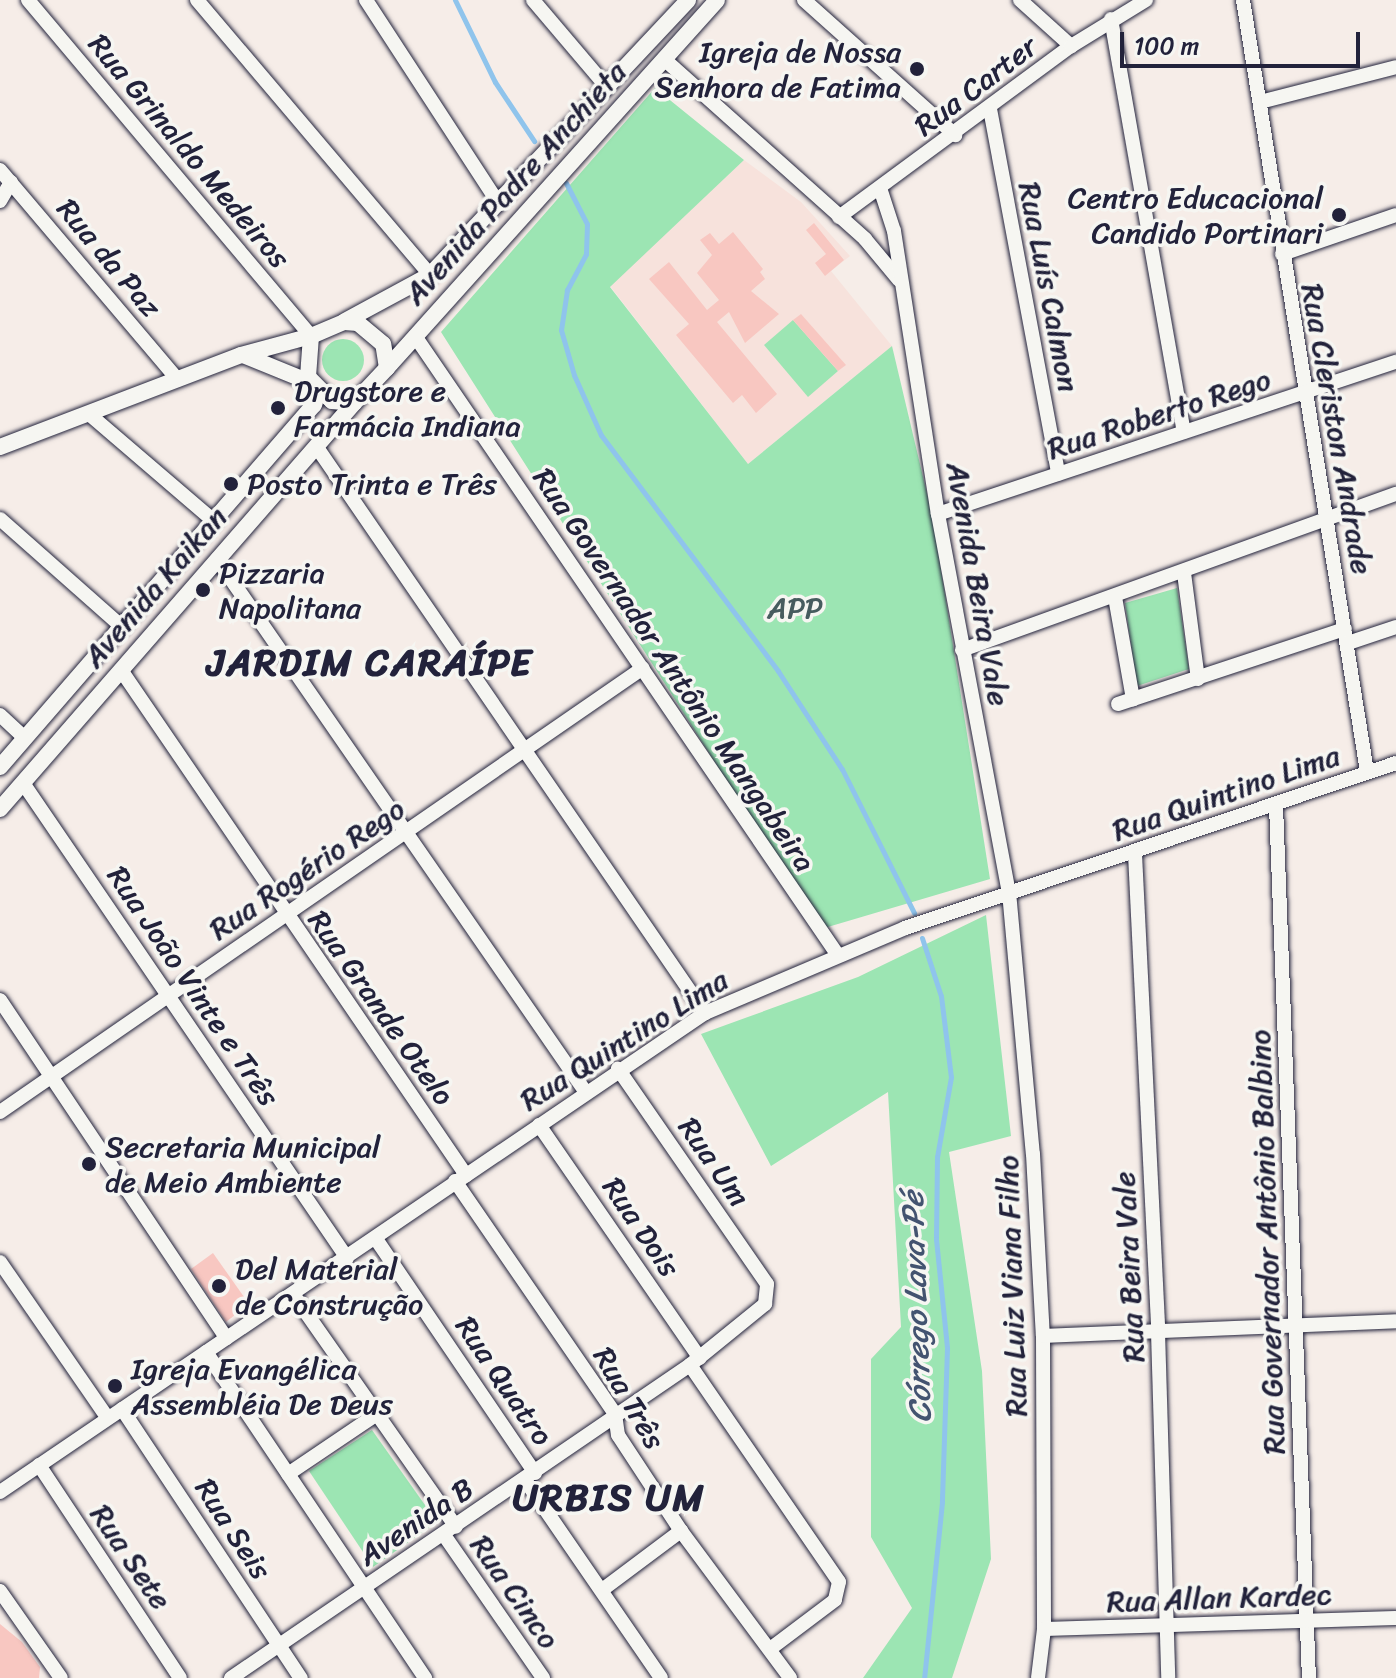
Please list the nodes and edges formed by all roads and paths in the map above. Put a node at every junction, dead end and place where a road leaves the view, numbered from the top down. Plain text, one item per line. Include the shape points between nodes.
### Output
1 (28, 0) edge
2 (197, 0) edge
3 (366, 0) edge
4 (533, 0) edge
5 (688, 0) edge
6 (717, 0) edge
7 (804, 0) edge
8 (1020, 0) edge
9 (1146, 0) edge
10 (1243, 0) edge
11 (1111, 19) junction
12 (1071, 46) junction
13 (664, 59) junction
14 (1396, 67) edge
15 (606, 86) junction
16 (1260, 102) junction
17 (990, 109) junction
18 (955, 135) junction
19 (0, 170) edge
20 (11, 182) junction
21 (880, 188) junction
22 (0, 201) edge
23 (499, 204) junction
24 (1396, 215) edge
25 (839, 217) junction
26 (1282, 254) junction
27 (430, 275) junction
28 (902, 284) junction
29 (344, 322) junction
30 (311, 336) junction
31 (415, 336) junction
32 (241, 355) junction
33 (1396, 362) edge
34 (387, 368) junction
35 (178, 380) junction
36 (315, 388) junction
37 (1305, 393) junction
38 (354, 403) junction
39 (89, 414) junction
40 (1184, 432) junction
41 (1, 446) edge
42 (316, 446) junction
43 (1058, 474) junction
44 (1396, 494) edge
45 (938, 514) junction
46 (1325, 518) junction
47 (0, 519) edge
48 (214, 521) junction
49 (217, 559) junction
50 (1184, 573) junction
51 (1115, 597) junction
52 (1396, 627) edge
53 (123, 628) junction
54 (1346, 636) junction
55 (962, 650) junction
56 (643, 668) junction
57 (121, 670) junction
58 (1198, 679) junction
59 (0, 715) edge
60 (25, 738) junction
61 (525, 750) junction
62 (1396, 763) edge
63 (0, 767) edge
64 (1367, 772) junction
65 (23, 783) junction
66 (1276, 805) junction
67 (0, 809) edge
68 (406, 833) junction
69 (1135, 854) junction
70 (1009, 892) junction
71 (286, 916) junction
72 (837, 954) junction
73 (168, 996) junction
74 (0, 1000) edge
75 (705, 1013) junction
76 (618, 1069) junction
77 (51, 1075) junction
78 (585, 1091) junction
79 (0, 1112) edge
80 (539, 1125) junction
81 (461, 1178) junction
82 (376, 1239) junction
83 (347, 1258) junction
84 (0, 1262) edge
85 (767, 1284) joint
86 (293, 1294) junction
87 (1396, 1321) edge
88 (1300, 1326) junction
89 (1158, 1332) junction
90 (1043, 1336) junction
91 (226, 1338) junction
92 (206, 1352) junction
93 (695, 1362) junction
94 (122, 1409) junction
95 (377, 1414) junction
96 (615, 1414) junction
97 (107, 1417) junction
98 (39, 1465) junction
99 (288, 1474) junction
100 (530, 1476) junction
101 (0, 1492) edge
102 (450, 1531) junction
103 (681, 1531) junction
104 (366, 1587) junction
105 (602, 1590) junction
106 (0, 1591) edge
107 (1396, 1618) edge
108 (1307, 1622) junction
109 (1166, 1626) junction
110 (1044, 1629) junction
111 (278, 1645) junction
112 (770, 1649) junction
113 (655, 1676) edge
114 (61, 1678) edge
115 (180, 1678) edge
116 (231, 1678) edge
117 (301, 1678) edge
118 (425, 1678) edge
119 (543, 1678) edge
120 (790, 1678) edge
121 (1038, 1678) edge
122 (1168, 1678) edge
123 (1309, 1678) edge

1 - 30 street, Rua Grinaldo Medeiros
2 - 27 street
3 - 23 street
4 - 15 street
5 - 15 street, Avenida Padre Anchieta
6 - 13 street, Avenida Padre Anchieta
7 - 18 street
8 - 12 street
9 - 11 street, Rua Carter
10 - 16 street, Rua Cleriston Andrade
11 - 12 street, Rua Carter
11 - 40 street
12 - 17 street, Rua Carter
13 - 25 street
13 - 31 street, Avenida Padre Anchieta
14 - 16 street
15 - 23 street, Avenida Padre Anchieta
16 - 26 street, Rua Cleriston Andrade
17 - 18 street, Rua Carter
17 - 43 street, Rua Luís Calmon
18 - 21 street, Rua Carter
19 - 20 street, Rua da Paz
20 - 22 street
20 - 35 street, Rua da Paz
21 - 25 street, Rua Carter
21 - 28 street, Avenida Beira Vale via 894,231
23 - 27 street, Avenida Padre Anchieta
24 - 26 street
25 - 28 street
26 - 37 street, Rua Cleriston Andrade
27 - 29 street, Avenida Padre Anchieta
28 - 45 street, Avenida Beira Vale
29 - 30 street, Avenida Padre Anchieta
29 - 34 street via 367,327 378,336
30 - 32 street, Avenida Padre Anchieta
30 - 36 street via 305,363
31 - 34 street, Avenida Padre Anchieta
31 - 56 street, Rua Governador Antônio Mangabeira
32 - 35 street, Avenida Padre Anchieta
32 - 36 street
33 - 37 street, Rua Roberto Rego
34 - 38 street, Avenida Padre Anchieta
35 - 39 street, Avenida Padre Anchieta
36 - 38 street via 332,401
36 - 48 street, Avenida Kaikan via 314,405
37 - 40 street, Rua Roberto Rego
37 - 46 street, Rua Cleriston Andrade
38 - 42 street, Avenida Kaikan
39 - 41 street, Avenida Padre Anchieta
39 - 48 street
40 - 43 street, Rua Roberto Rego
42 - 49 street, Avenida Kaikan
42 - 61 street
43 - 45 street, Rua Roberto Rego
44 - 46 street
45 - 55 street, Avenida Beira Vale
46 - 50 street
46 - 54 street, Rua Cleriston Andrade
47 - 53 street
48 - 53 street, Avenida Kaikan
49 - 57 street, Avenida Kaikan
49 - 68 street
50 - 51 street
50 - 58 street
51 - 55 street
51 - 58 street via 1126,701
52 - 54 street
53 - 60 street, Avenida Kaikan
54 - 58 street
54 - 64 street, Rua Cleriston Andrade
55 - 70 street, Avenida Beira Vale
56 - 61 street, Rua Rogério Rego
56 - 72 street, Rua Governador Antônio Mangabeira
57 - 65 street, Avenida Kaikan
57 - 71 street, Rua Grande Otelo
59 - 60 street
60 - 63 street, Avenida Kaikan
61 - 68 street, Rua Rogério Rego
61 - 75 street
62 - 64 street, Rua Quintino Lima
64 - 66 street, Rua Quintino Lima
65 - 67 street, Avenida Kaikan
65 - 73 street, Rua João Vinte e Três
66 - 69 street, Rua Quintino Lima
66 - 88 street, Rua Governador Antônio Balbino
68 - 71 street, Rua Rogério Rego
68 - 78 street
69 - 70 street, Rua Quintino Lima
69 - 89 street, Rua Beira Vale
70 - 72 street, Rua Quintino Lima
70 - 90 street, Rua Luiz Viana Filho
71 - 73 street, Rua Rogério Rego
71 - 81 street, Rua Grande Otelo
72 - 75 street, Rua Quintino Lima
73 - 77 street, Rua Rogério Rego
73 - 83 street, Rua João Vinte e Três
74 - 77 street
75 - 76 street, Rua Quintino Lima
76 - 78 street, Rua Quintino Lima
76 - 85 street, Rua Um
77 - 79 street, Rua Rogério Rego
77 - 91 street
78 - 80 street, Rua Quintino Lima
80 - 81 street, Rua Quintino Lima
80 - 93 street, Rua Dois
81 - 82 street, Rua Quintino Lima
81 - 96 street, Rua Três
82 - 83 street, Rua Quintino Lima
82 - 100 street, Rua Quatro
83 - 86 street, Rua Quintino Lima
84 - 97 street
85 - 93 street, Avenida B via 765,1304
86 - 91 street, Rua Quintino Lima
86 - 95 street, Rua Cinco
87 - 88 street
88 - 89 street
88 - 108 street, Rua Governador Antônio Balbino
89 - 90 street
89 - 109 street, Rua Beira Vale
90 - 110 street, Rua Luiz Viana Filho
91 - 92 street, Rua Quintino Lima
92 - 94 street, Rua Quintino Lima
92 - 99 street
93 - 96 street, Avenida B
93 - 112 street, Rua Dois via 839,1582 835,1600
94 - 97 street, Rua Quintino Lima
94 - 111 street, Rua Seis
95 - 99 street
95 - 102 street, Rua Cinco
96 - 100 street, Avenida B
96 - 103 street, Rua Três via 618,1435
97 - 98 street, Rua Quintino Lima
98 - 101 street, Rua Quintino Lima
98 - 115 street, Rua Sete
99 - 104 street
100 - 102 street, Avenida B
100 - 105 street, Rua Quatro
102 - 104 street, Avenida B
102 - 119 street, Rua Cinco
103 - 105 street
103 - 112 street, Rua Três
104 - 111 street, Avenida B
104 - 118 street
105 - 113 street, Rua Quatro
106 - 114 street
107 - 108 street, Rua Allan Kardec
108 - 109 street, Rua Allan Kardec
108 - 123 street, Rua Governador Antônio Balbino
109 - 110 street, Rua Allan Kardec
109 - 122 street, Rua Beira Vale
110 - 121 street, Rua Luiz Viana Filho
111 - 116 street, Avenida B
111 - 117 street, Rua Seis
112 - 120 street, Rua Três

